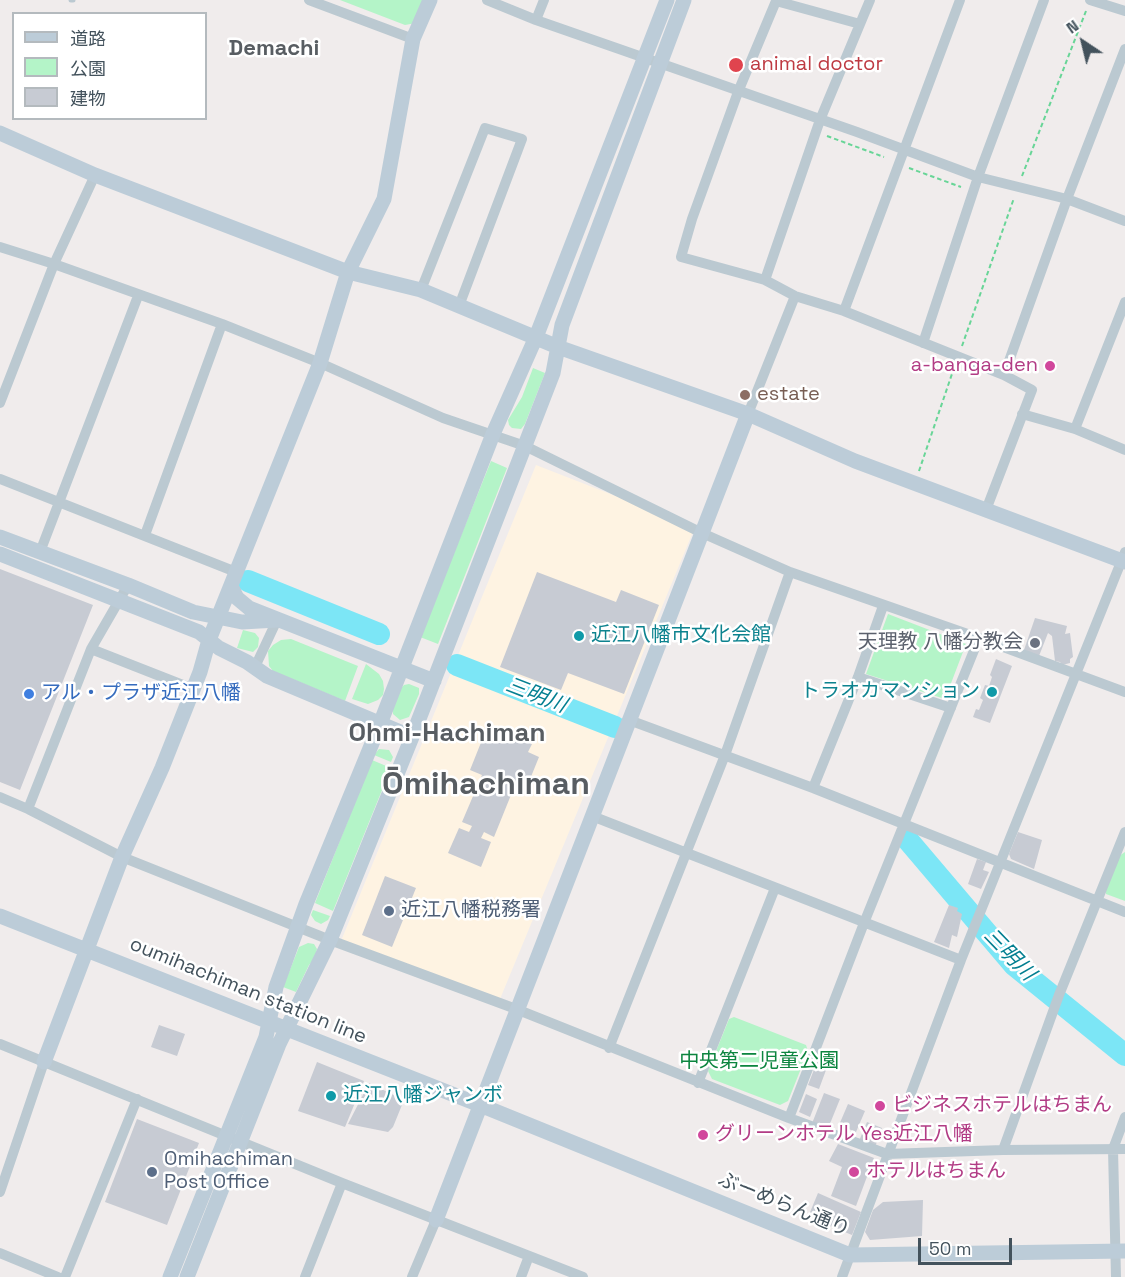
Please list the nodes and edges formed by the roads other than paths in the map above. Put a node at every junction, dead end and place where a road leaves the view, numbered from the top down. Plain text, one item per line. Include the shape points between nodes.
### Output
1 (309, 0) edge
2 (430, 0) edge
3 (488, 0) edge
4 (544, 0) edge
5 (667, 0) edge
6 (684, 0) edge
7 (870, 0) edge
8 (960, 0) edge
9 (1044, 0) edge
10 (1090, 0) edge
11 (1125, 11) edge
12 (536, 20) junction
13 (860, 24) junction
14 (412, 39) junction
15 (1125, 49) edge
16 (644, 59) junction
17 (660, 64) junction
18 (738, 92) junction
19 (820, 120) junction
20 (0, 133) edge
21 (902, 150) junction
22 (95, 175) junction
23 (978, 177) junction
24 (1067, 199) junction
25 (1125, 221) edge
26 (0, 247) edge
27 (54, 264) junction
28 (348, 272) junction
29 (765, 280) junction
30 (421, 290) junction
31 (138, 296) junction
32 (795, 296) junction
33 (1125, 302) edge
34 (459, 306) junction
35 (844, 310) junction
36 (222, 324) junction
37 (536, 337) junction
38 (923, 343) junction
39 (558, 347) junction
40 (320, 363) junction
41 (1004, 375) junction
42 (0, 403) edge
43 (748, 414) junction
44 (1022, 414) junction
45 (1075, 429) junction
46 (493, 434) junction
47 (525, 446) junction
48 (1125, 450) edge
49 (0, 479) edge
50 (60, 502) junction
51 (986, 510) junction
52 (702, 533) junction
53 (145, 536) junction
54 (0, 537) edge
55 (40, 552) junction
56 (0, 554) edge
57 (1124, 558) edge
58 (790, 572) junction
59 (234, 579) junction
60 (128, 585) junction
61 (119, 601) junction
62 (883, 606) junction
63 (218, 618) junction
64 (277, 620) junction
65 (980, 638) junction
66 (209, 640) junction
67 (91, 649) junction
68 (255, 667) junction
69 (402, 669) junction
70 (1077, 674) junction
71 (858, 677) junction
72 (434, 681) junction
73 (193, 689) junction
74 (1125, 692) edge
75 (951, 708) junction
76 (628, 720) junction
77 (380, 724) junction
78 (412, 738) junction
79 (725, 755) junction
80 (813, 788) junction
81 (0, 797) edge
82 (28, 809) junction
83 (592, 816) junction
84 (904, 824) junction
85 (1125, 832) edge
86 (1122, 847) edge
87 (686, 853) junction
88 (122, 857) junction
89 (999, 863) junction
90 (775, 888) junction
91 (1096, 901) junction
92 (1125, 912) edge
93 (0, 916) edge
94 (864, 923) junction
95 (298, 927) junction
96 (330, 940) junction
97 (87, 950) junction
98 (961, 960) junction
99 (516, 1009) junction
100 (267, 1022) junction
101 (286, 1030) junction
102 (0, 1044) edge
103 (609, 1048) junction
104 (44, 1062) junction
105 (698, 1083) junction
106 (137, 1099) junction
107 (480, 1105) junction
108 (1125, 1117) edge
109 (789, 1118) junction
110 (233, 1137) junction
111 (1113, 1149) junction
112 (1125, 1149) edge
113 (1003, 1150) junction
114 (887, 1154) junction
115 (342, 1183) junction
116 (0, 1192) edge
117 (436, 1220) junction
118 (1120, 1251) edge
119 (0, 1253) edge
120 (850, 1255) junction
121 (529, 1256) junction
122 (58, 1277) edge
123 (65, 1277) edge
124 (170, 1277) edge
125 (187, 1277) edge
126 (305, 1277) edge
127 (412, 1277) edge
128 (520, 1277) edge
129 (583, 1277) edge
130 (842, 1277) edge
131 (1116, 1277) edge

1 - 14 street
2 - 14 street
3 - 12 street
4 - 12 street
5 - 16 street
6 - 17 street
7 - 13 street
8 - 21 street
9 - 23 street
10 - 11 street
12 - 16 street
13 - 18 street via 776,1
13 - 19 street
14 - 28 street via 384,199
15 - 24 street
16 - 17 street
16 - 37 street
17 - 18 street
17 - 39 street via 562,325
18 - 19 street
18 - 29 street via 681,257
19 - 21 street
19 - 29 street
20 - 22 street
21 - 23 street
21 - 35 street
22 - 27 street
22 - 28 street
23 - 24 street
23 - 38 street
24 - 25 street
24 - 41 street
26 - 27 street
27 - 31 street
27 - 42 street
28 - 30 street
28 - 40 street
29 - 32 street
30 - 34 street
30 - 34 street via 484,128 522,140
31 - 36 street
31 - 50 street
32 - 35 street
32 - 43 street
33 - 45 street
34 - 37 street
35 - 38 street
36 - 40 street
36 - 53 street
37 - 39 street
37 - 46 street
38 - 41 street
39 - 43 street
39 - 47 street via 553,373
40 - 46 street via 443,418
40 - 59 street
41 - 44 street via 1032,390
43 - 51 street via 855,461
43 - 52 street
44 - 45 street
44 - 51 street
45 - 48 street
46 - 47 street
46 - 69 street
47 - 52 street
47 - 72 street
49 - 50 street
50 - 53 street
50 - 55 street
51 - 57 street
52 - 58 street
52 - 76 street
53 - 59 street
54 - 55 street
55 - 60 street
56 - 61 street
57 - 70 street
58 - 62 street
58 - 79 street
59 - 63 street
59 - 64 street via 237,598
60 - 61 street
60 - 63 street
61 - 66 street via 199,632
61 - 67 street
62 - 65 street
62 - 71 street
63 - 64 street via 242,622
63 - 66 street
64 - 68 street
64 - 69 street
65 - 70 street
65 - 75 street
66 - 68 street
66 - 73 street
67 - 73 street
67 - 82 street
68 - 77 street via 267,676
69 - 72 street
69 - 77 street
70 - 74 street
70 - 89 street
71 - 75 street
71 - 80 street
72 - 78 street
73 - 88 street
75 - 84 street
76 - 79 street
76 - 83 street
77 - 78 street
77 - 95 street
78 - 96 street
79 - 80 street
79 - 87 street
80 - 84 street
81 - 82 street
82 - 88 street
83 - 87 street
83 - 99 street
84 - 89 street
84 - 94 street
85 - 86 street
86 - 91 street
87 - 90 street
87 - 103 street
88 - 95 street
88 - 97 street
89 - 91 street
89 - 98 street
90 - 94 street
90 - 105 street
91 - 92 street
91 - 113 street
93 - 97 street, oumihachiman station line
94 - 98 street
94 - 109 street
95 - 96 street
95 - 100 street
96 - 99 street
96 - 101 street
97 - 100 street, oumihachiman station line
97 - 104 street
98 - 114 street
99 - 103 street
99 - 107 street
100 - 101 street, oumihachiman station line
100 - 110 street via 266,1037
101 - 107 street, oumihachiman station line
101 - 110 street
102 - 104 street
103 - 105 street
104 - 106 street
104 - 116 street
105 - 109 street
106 - 110 street
106 - 123 street
107 - 117 street
107 - 120 street, ぶーめらん通り
108 - 111 street
109 - 114 street
110 - 115 street
110 - 124 street
110 - 125 street
111 - 112 street
111 - 113 street
111 - 118 street
113 - 114 street
114 - 120 street
115 - 117 street
115 - 126 street
117 - 121 street
117 - 127 street
118 - 120 street, ぶーめらん通り
118 - 131 street
119 - 122 street
120 - 130 street
121 - 128 street
121 - 129 street

